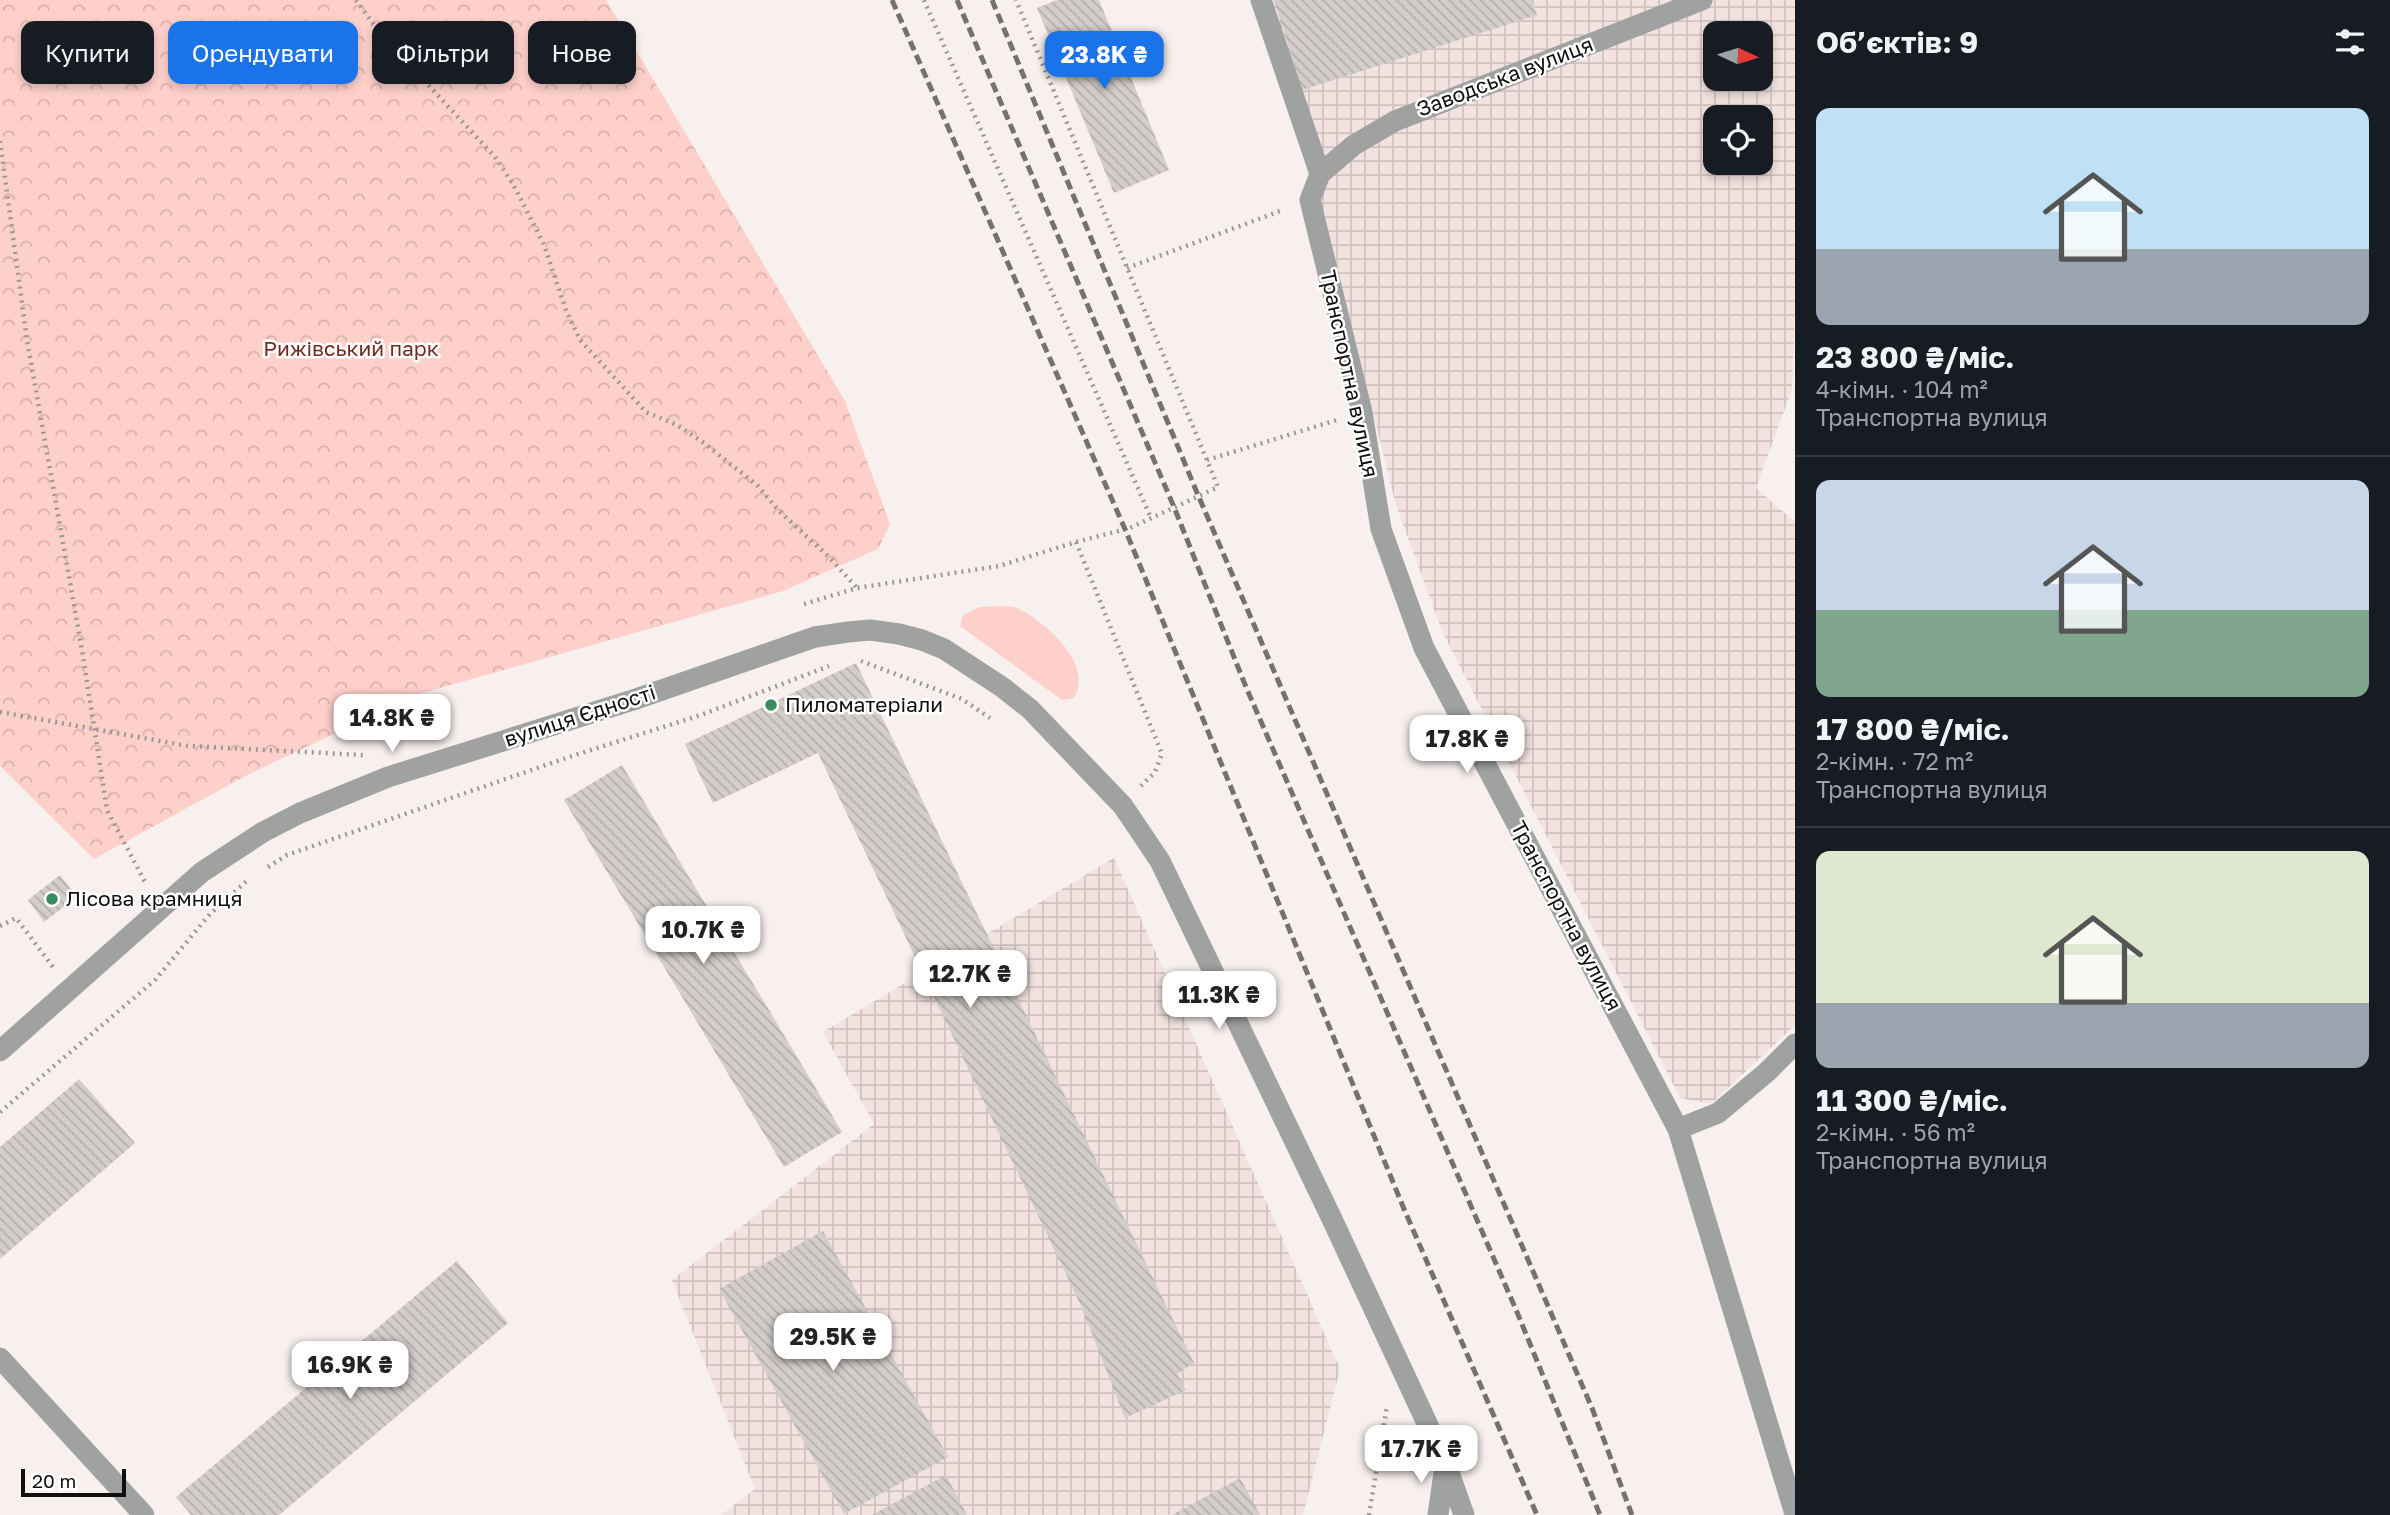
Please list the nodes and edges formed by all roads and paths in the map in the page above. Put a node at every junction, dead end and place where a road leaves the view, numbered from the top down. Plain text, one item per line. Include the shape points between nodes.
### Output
1 (356, 0) edge
2 (924, 0) edge
3 (1016, 0) edge
4 (1261, 0) edge
5 (1702, 0) edge
6 (0, 141) edge
7 (1320, 174) junction
8 (1310, 200) junction
9 (1127, 268) junction
10 (1362, 412) junction
11 (1207, 460) junction
12 (1151, 518) junction
13 (1076, 542) junction
14 (857, 588) junction
15 (804, 604) dead end
16 (856, 660) dead end
17 (835, 664) dead end
18 (0, 712) edge
19 (998, 723) dead end
20 (94, 729) junction
21 (369, 755) dead end
22 (1139, 789) dead end
23 (264, 869) dead end
24 (252, 876) dead end
25 (160, 910) junction
26 (0, 926) edge
27 (70, 989) junction
28 (1795, 1044) edge
29 (0, 1052) edge
30 (0, 1112) edge
31 (1678, 1129) junction
32 (0, 1358) edge
33 (1388, 1397) dead end
34 (1446, 1464) junction
35 (1795, 1514) edge
36 (144, 1515) edge
37 (1369, 1515) edge
38 (1438, 1515) edge
39 (1464, 1515) edge

1 - 14 path via 379,32 495,157 513,184 544,244 579,340 646,412 677,425 758,486
2 - 12 path
3 - 9 path
4 - 7 street
5 - 7 street, Заводська вулиця via 1395,121 1354,145
6 - 20 path via 27,341
7 - 8 street
8 - 9 path
8 - 10 street, Транспортна вулиця
9 - 11 path
10 - 11 path
10 - 31 street, Транспортна вулиця via 1381,529 1424,648
11 - 12 path via 1218,487
12 - 13 path
13 - 14 path via 999,566
13 - 22 path via 1163,754 1155,772
14 - 15 path
16 - 19 path via 962,699
17 - 23 path via 701,715 287,855
18 - 20 path
20 - 21 path via 188,746
20 - 25 path via 107,810
24 - 30 path via 210,914 155,980
25 - 27 street, вулиця Єдності
25 - 34 street, вулиця Єдності via 202,872 263,832 388,777 815,637 870,630 900,634 944,649 1030,709 1123,806 1160,861
26 - 27 path via 16,918
27 - 29 street, вулиця Єдності
28 - 31 street via 1718,1113
31 - 35 street, Транспортна вулиця
32 - 36 street
33 - 37 path
34 - 38 street
34 - 39 street

